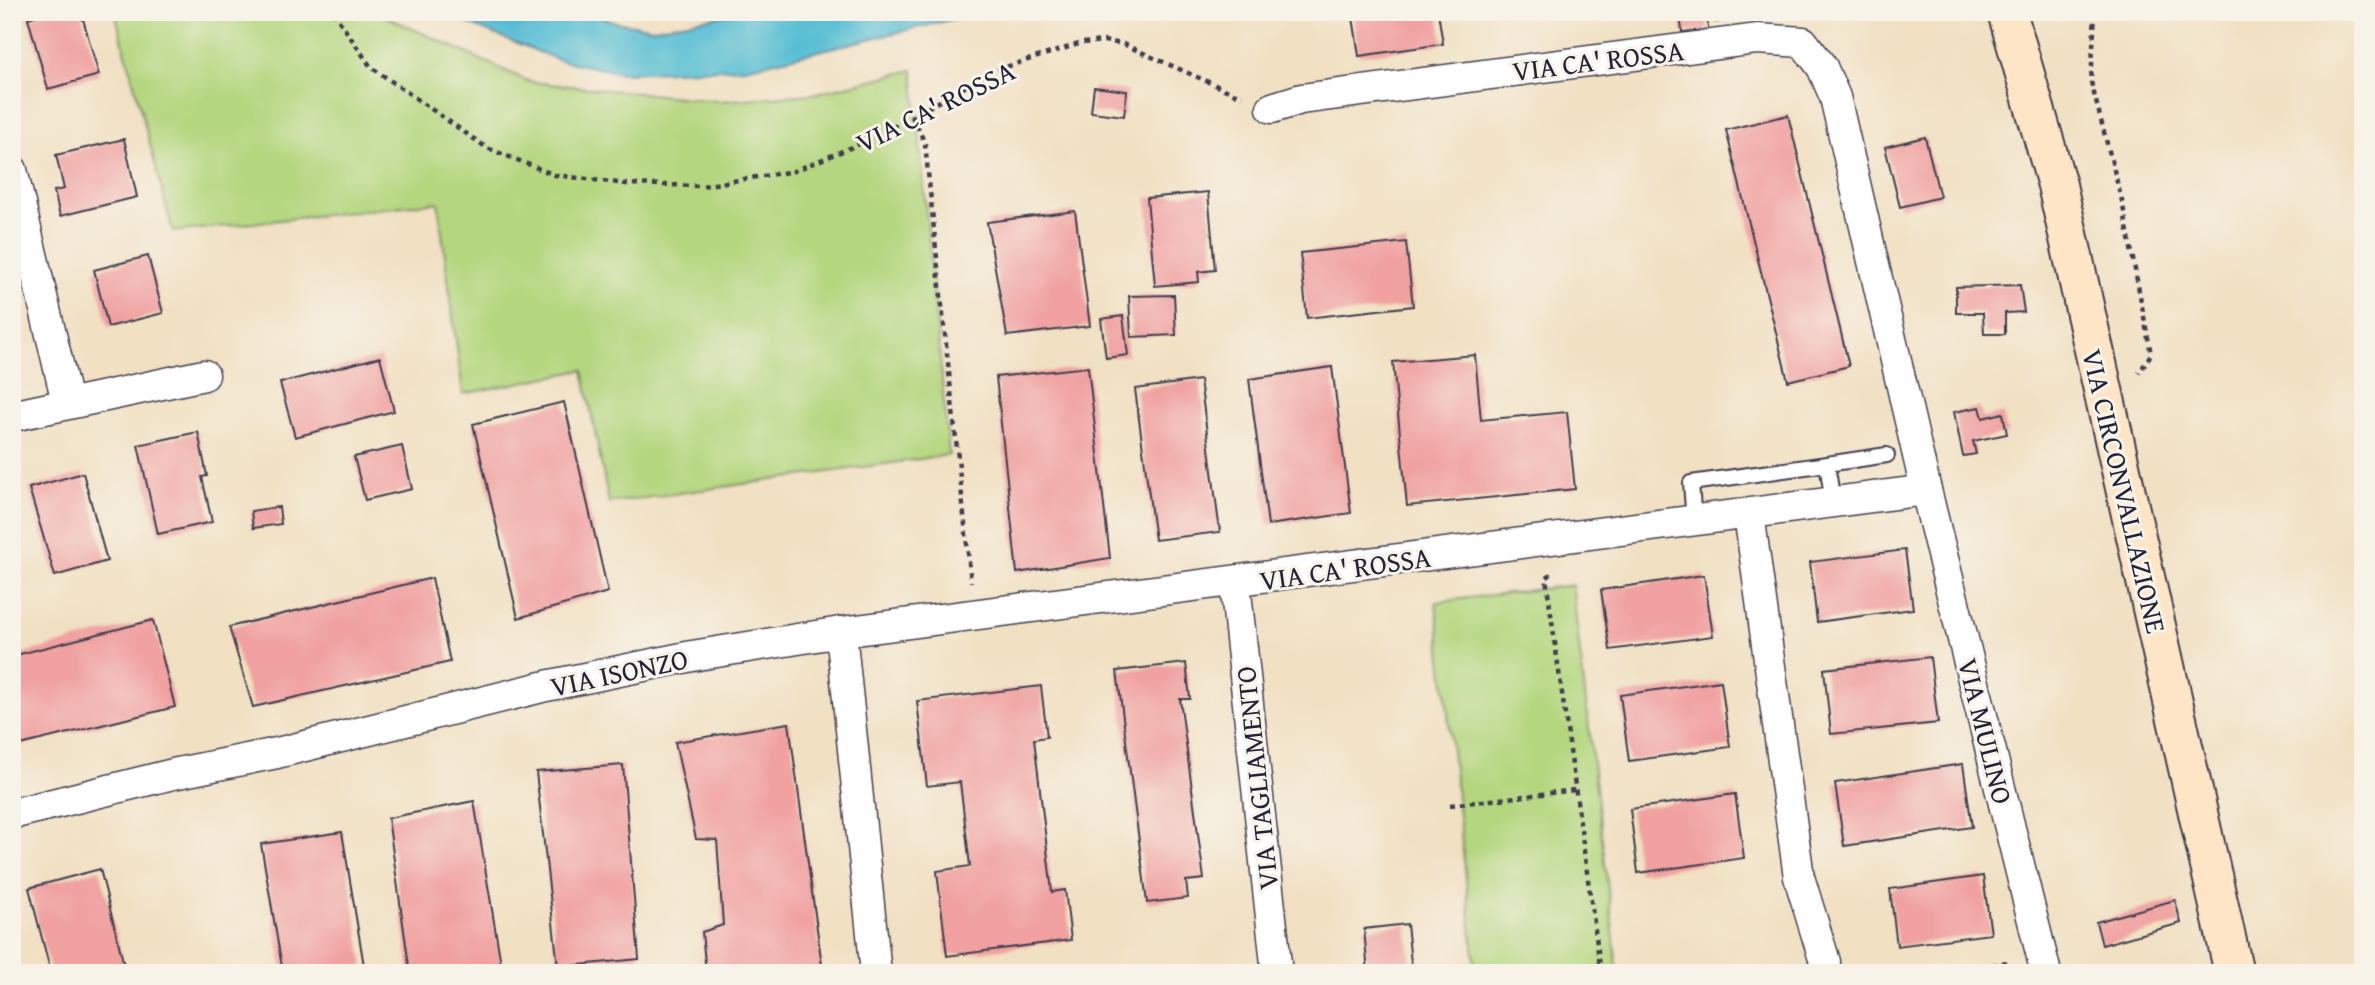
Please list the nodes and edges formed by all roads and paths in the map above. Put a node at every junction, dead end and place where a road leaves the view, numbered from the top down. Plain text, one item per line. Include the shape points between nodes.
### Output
1 (333, 12) edge
2 (2007, 12) edge
3 (2095, 12) edge
4 (1272, 108) joint
5 (914, 116) junction
6 (12, 170) edge
7 (204, 375) dead end
8 (67, 402) junction
9 (12, 416) edge
10 (2109, 422) junction
11 (1887, 455) dead end
12 (1827, 464) junction
13 (1926, 490) junction
14 (1833, 502) junction
15 (1749, 514) junction
16 (1694, 522) junction
17 (1562, 539) junction
18 (1235, 583) junction
19 (972, 595) dead end
20 (841, 632) junction
21 (1575, 790) junction
22 (1450, 805) dead end
23 (12, 814) edge
24 (1825, 962) dead end
25 (2043, 964) edge
26 (876, 973) edge
27 (1277, 973) edge
28 (1601, 973) edge
29 (1953, 973) edge
30 (2234, 973) edge

1 - 5 path, VIA CA' ROSSA via 371,67 429,110 486,148 555,175 626,184 702,186 794,171
2 - 10 main road, VIA CIRCONVALLAZIONE via 2057,186
3 - 10 path via 2091,82 2122,201 2151,354
4 - 5 path, VIA CA' ROSSA via 1123,44 1104,41 1082,43 993,71
4 - 13 street, VIA CA' ROSSA via 1301,99 1757,39 1802,42 1822,67 1835,97
5 - 19 path via 925,144
6 - 8 street
7 - 8 street
8 - 9 street
10 - 30 main road, VIA CIRCONVALLAZIONE
11 - 12 lane
12 - 14 lane
12 - 16 lane via 1691,483
13 - 14 street, VIA CA' ROSSA
13 - 25 street, VIA MULINO
14 - 15 street, VIA CA' ROSSA
15 - 16 street, VIA CA' ROSSA
15 - 24 street via 1799,877
16 - 17 street, VIA CA' ROSSA
17 - 18 street, VIA CA' ROSSA
17 - 21 path via 1565,560 1546,579
18 - 20 street, VIA ISONZO
18 - 27 street, VIA TAGLIAMENTO
20 - 23 street, VIA ISONZO via 545,686
20 - 26 street
21 - 22 path
21 - 28 path
25 - 29 path

